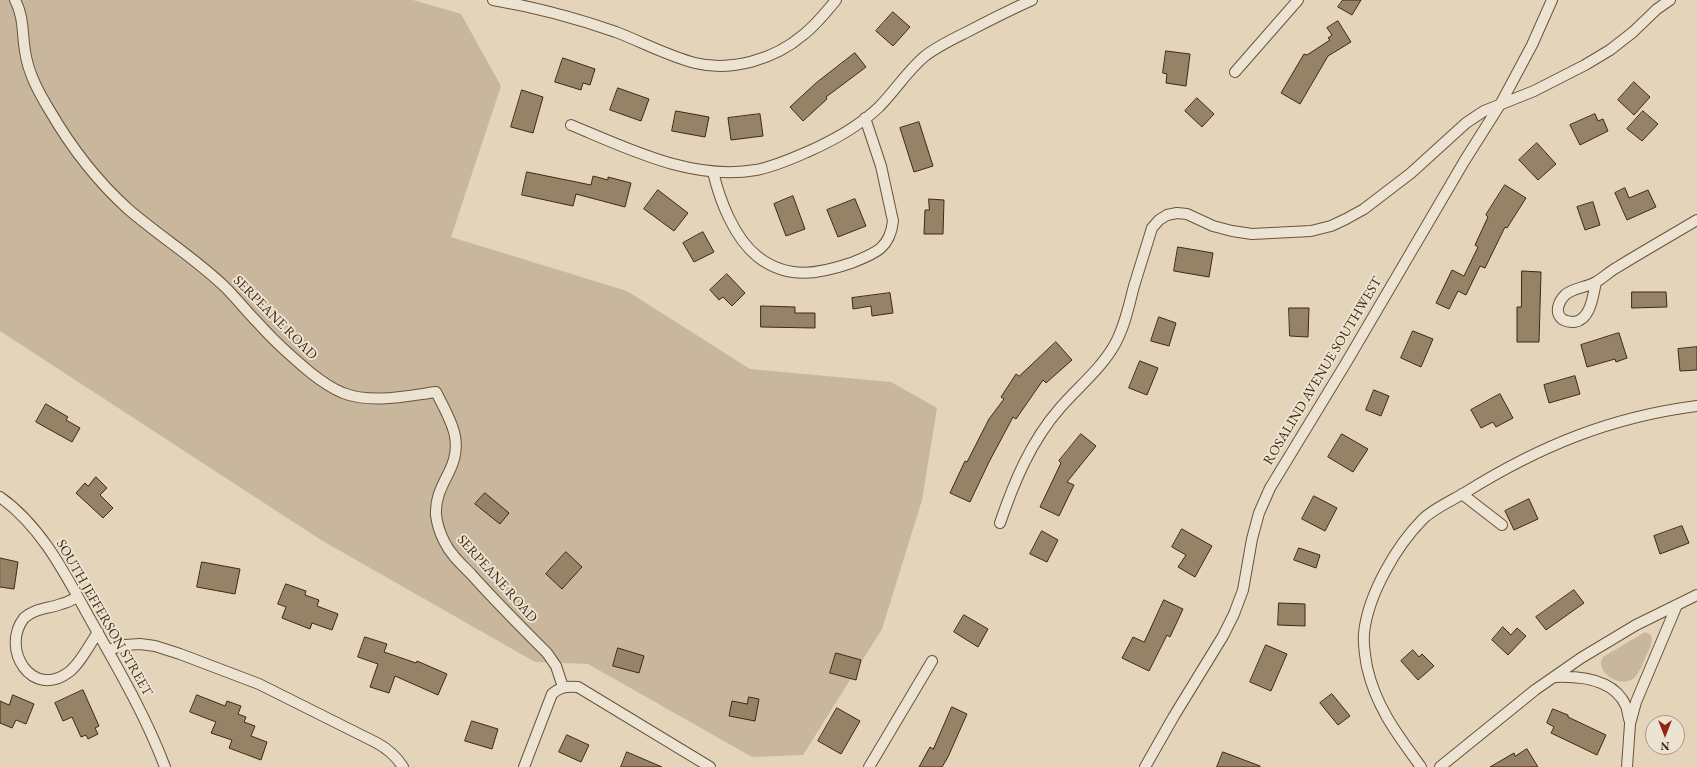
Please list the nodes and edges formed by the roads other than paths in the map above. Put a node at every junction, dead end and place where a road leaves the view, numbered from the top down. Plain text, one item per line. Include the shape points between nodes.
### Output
1 (15, 0) edge
2 (493, 0) edge
3 (836, 0) edge
4 (1032, 0) edge
5 (1298, 0) edge
6 (1552, 0) edge
7 (1670, 0) edge
8 (1235, 72) dead end
9 (1501, 103) junction
10 (865, 118) junction
11 (571, 125) dead end
12 (713, 172) junction
13 (1697, 220) edge
14 (1596, 282) dead end
15 (1697, 406) edge
16 (1462, 494) junction
17 (0, 496) edge
18 (1000, 523) dead end
19 (1502, 525) dead end
20 (1697, 595) edge
21 (78, 597) junction
22 (1677, 605) junction
23 (98, 632) junction
24 (108, 650) junction
25 (932, 661) dead end
26 (1554, 677) junction
27 (563, 687) junction
28 (1630, 724) junction
29 (165, 767) edge
30 (403, 767) edge
31 (524, 767) edge
32 (710, 767) edge
33 (869, 767) edge
34 (1145, 767) edge
35 (1421, 767) edge
36 (1440, 767) edge
37 (1627, 767) edge

1 - 27 street, SERPEANE ROAD via 20,8 24,51 36,86 51,113 87,165 129,210 224,286 279,345 325,384 343,393 376,399 436,392 454,427 456,439 454,462 441,486 437,500 438,528 444,542 450,552 547,653 556,666
2 - 3 street via 555,13 600,26 696,63 716,66 750,62 789,45 818,21
4 - 10 street via 943,44 925,56 879,107
5 - 8 street
6 - 9 street, ROSALIND AVENUE SOUTHWEST via 1532,45
7 - 9 street via 1610,50 1586,65
9 - 18 street via 1466,123 1411,173 1364,209 1331,226 1298,232 1252,234 1213,226 1187,214 1172,214 1159,220 1152,228 1116,343 1090,378 1060,408 1042,431 1027,456
9 - 34 street, ROSALIND AVENUE SOUTHWEST via 1270,488 1259,513 1243,590 1234,614
10 - 12 street via 824,144 788,160 757,170
10 - 12 street via 881,166 893,221 892,230 882,247 863,259 826,271 807,273 772,265 758,257 736,230 725,211
11 - 12 street via 628,149 692,169
13 - 14 street via 1623,263
15 - 16 street via 1636,417 1559,442 1532,454
16 - 19 street
16 - 35 street via 1424,518 1406,538 1379,584 1364,634 1370,681 1378,703 1389,723
17 - 21 street, SOUTH JEFFERSON STREET via 29,523 48,546
20 - 22 street
21 - 23 street, SOUTH JEFFERSON STREET
21 - 23 street via 61,605 34,611 24,618 15,630 12,641 14,661 21,670 38,679 59,678 70,671
22 - 26 street via 1636,625
22 - 28 street via 1636,702
23 - 24 street, SOUTH JEFFERSON STREET
24 - 29 street, SOUTH JEFFERSON STREET via 145,718
24 - 30 street via 125,645 155,646 259,684 383,746
25 - 33 street
26 - 28 street via 1590,678 1606,686 1618,695 1626,706
26 - 36 street
27 - 31 street via 552,694 548,702
27 - 32 street via 578,687
28 - 37 street

